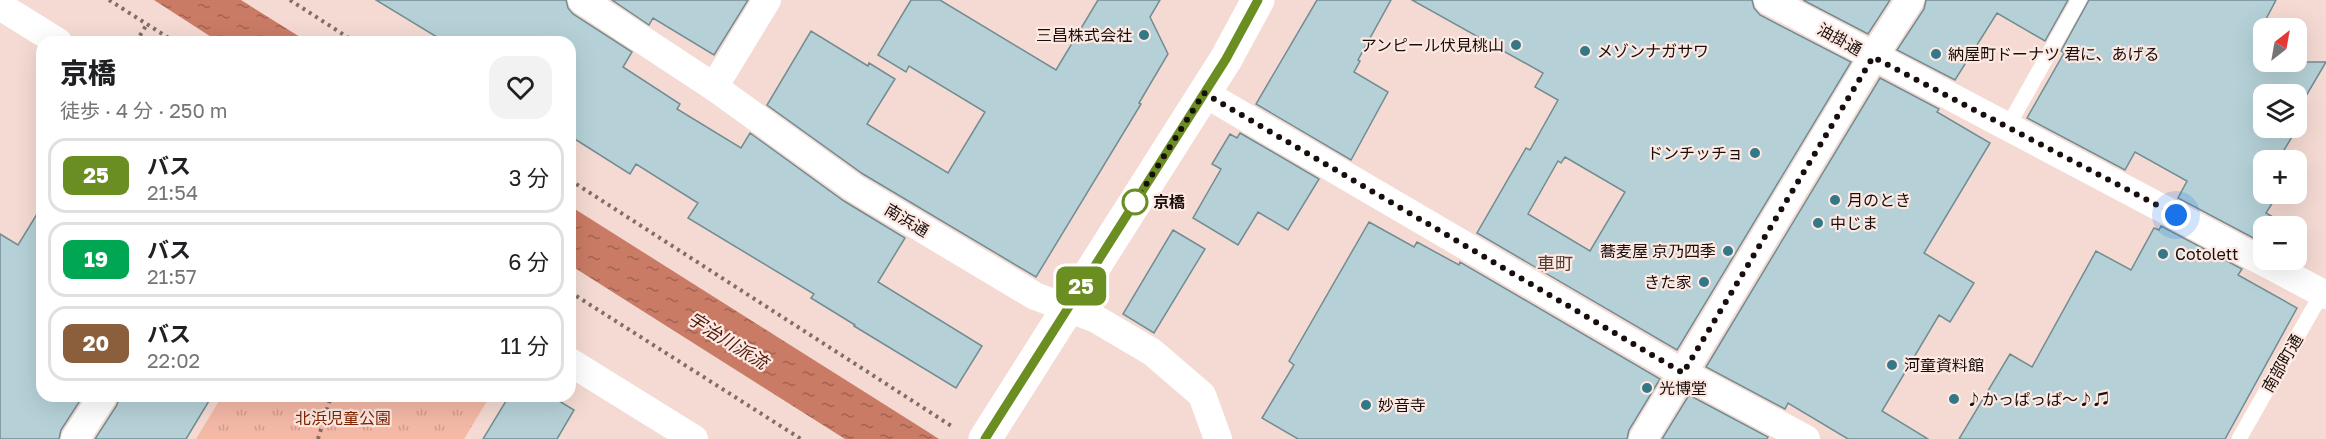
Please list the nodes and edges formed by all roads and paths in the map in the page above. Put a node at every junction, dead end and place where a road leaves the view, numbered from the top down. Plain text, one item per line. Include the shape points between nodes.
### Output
1 (109, 0) edge
2 (290, 0) edge
3 (582, 0) edge
4 (767, 0) edge
5 (1258, 0) edge
6 (1768, 0) edge
7 (1910, 0) edge
8 (2079, 0) edge
9 (0, 6) edge
10 (147, 24) junction
11 (48, 36) edge
12 (140, 36) edge
13 (166, 36) edge
14 (346, 36) edge
15 (1873, 57) junction
16 (714, 87) junction
17 (1204, 93) junction
18 (2008, 126) junction
19 (576, 184) edge
20 (2325, 292) edge
21 (576, 296) edge
22 (1067, 308) junction
23 (576, 366) edge
24 (1683, 373) junction
25 (99, 402) edge
26 (329, 402) edge
27 (992, 427) edge
28 (954, 428) dead end
29 (75, 439) edge
30 (318, 439) edge
31 (694, 439) edge
32 (801, 439) edge
33 (1218, 439) edge
34 (1642, 439) edge
35 (1806, 439) edge
36 (2239, 439) edge

1 - 10 path
2 - 14 path
3 - 16 street, 南浜通
4 - 16 street
5 - 17 main road
6 - 15 street, 油掛通
7 - 15 street
8 - 18 lane
9 - 11 street
10 - 12 path
10 - 13 path
15 - 18 street, 油掛通
15 - 24 street
16 - 22 street, 南浜通 via 854,188 1035,296
17 - 22 main road
17 - 24 street
18 - 20 street, 油掛通
19 - 28 path
20 - 36 lane, 南部町通
21 - 32 path
22 - 27 main road
22 - 33 street, 南浜通 via 1096,319 1152,352 1202,395
23 - 31 street
24 - 34 street
24 - 35 street
25 - 29 street
26 - 30 path

